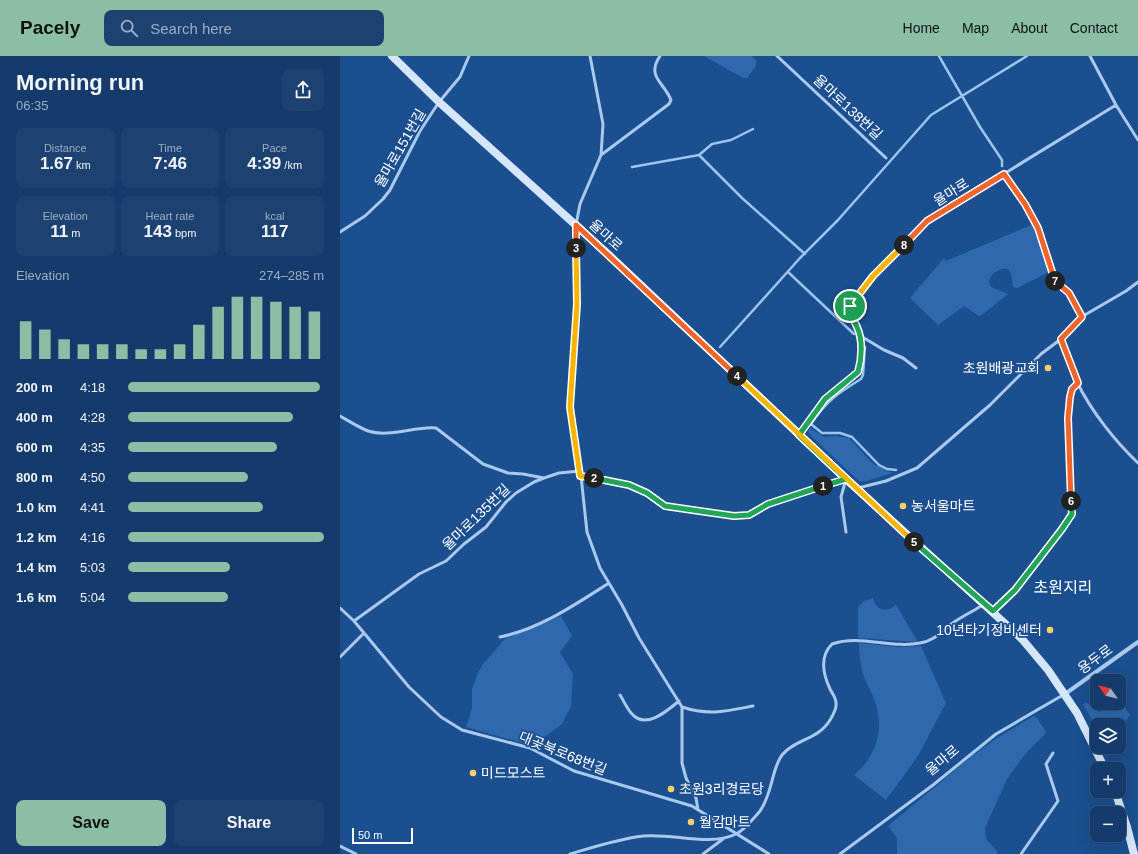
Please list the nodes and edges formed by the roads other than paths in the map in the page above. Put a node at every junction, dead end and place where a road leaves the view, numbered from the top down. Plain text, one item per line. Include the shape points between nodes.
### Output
1 (392, 56) edge
2 (469, 56) edge
3 (590, 56) edge
4 (660, 56) edge
5 (777, 56) edge
6 (1090, 56) edge
7 (439, 102) junction
8 (1116, 105) junction
9 (1138, 140) edge
10 (601, 155) junction
11 (886, 158) dead end
12 (1004, 174) junction
13 (576, 225) junction
14 (340, 232) edge
15 (1138, 282) edge
16 (1082, 317) junction
17 (859, 335) junction
18 (1061, 339) junction
19 (916, 368) dead end
20 (1078, 383) junction
21 (340, 416) edge
22 (799, 435) junction
23 (1138, 463) edge
24 (580, 471) junction
25 (580, 476) junction
26 (544, 478) junction
27 (846, 479) junction
28 (856, 488) junction
29 (846, 532) dead end
30 (609, 583) junction
31 (985, 604) junction
32 (340, 608) edge
33 (993, 611) junction
34 (354, 621) junction
35 (364, 633) junction
36 (500, 637) dead end
37 (1138, 642) edge
38 (340, 657) edge
39 (1065, 694) junction
40 (620, 695) dead end
41 (679, 701) junction
42 (753, 706) dead end
43 (682, 707) junction
44 (1053, 753) dead end
45 (1102, 762) edge
46 (1117, 798) edge
47 (698, 810) junction
48 (738, 834) junction
49 (723, 839) junction
50 (340, 846) edge
51 (1135, 850) edge
52 (356, 854) edge
53 (570, 854) edge
54 (702, 854) edge
55 (770, 854) edge
56 (840, 854) edge
57 (1021, 854) edge

1 - 7 street, 율마로
2 - 7 lane, 율마로151번길 via 457,82
3 - 10 lane via 603,124
4 - 10 lane via 654,73 670,96 669,104
5 - 11 lane, 율마로138번길
6 - 8 lane
7 - 13 street, 율마로
7 - 14 lane, 율마로151번길 via 420,131 390,190 365,216
8 - 9 lane
8 - 12 lane, 율마로
10 - 13 lane via 580,204
12 - 16 lane via 1038,228 1055,281 1069,293
12 - 17 lane, 율마로 via 927,221 873,276 850,306 849,311
13 - 22 street, 율마로
13 - 24 lane via 577,304 570,407
15 - 16 lane
16 - 18 lane
17 - 19 lane via 903,358
17 - 22 lane, 율마로 via 861,344 858,372 825,399
18 - 20 lane
18 - 28 lane via 1041,354 990,405 921,465 886,481
20 - 23 lane via 1105,424
20 - 33 lane via 1072,389 1068,418 1072,514 1015,590
21 - 26 lane via 369,431 436,428 483,464 508,473
22 - 27 street, 율마로
24 - 25 lane
24 - 26 lane, 율마로135번길 via 559,473
25 - 27 lane via 608,479 629,485 647,493 665,506 734,516 749,515 768,504
25 - 30 lane via 586,532 600,568
26 - 34 lane, 율마로135번길 via 516,493 486,527 446,560 420,574
27 - 28 street, 율마로
27 - 29 lane via 841,497
28 - 31 street, 율마로
30 - 36 lane via 527,629
30 - 41 lane via 650,658
31 - 33 street, 율마로
31 - 48 lane via 930,641 908,644 860,641 832,644 825,654 823,669 836,703 835,712 822,731 783,754 765,803
32 - 34 lane, 대곶북로68번길
33 - 39 street, 율마로 via 1032,650
34 - 35 lane, 대곶북로68번길
35 - 38 lane
35 - 47 lane, 대곶북로68번길 via 409,687 441,717 462,730 530,748 574,771 692,806
37 - 39 street, 용두로
39 - 45 street, 율마로
39 - 56 lane, 율마로 via 996,734 933,785
40 - 41 lane via 632,715 647,720 657,717
41 - 43 lane
42 - 43 lane via 724,712 699,713
43 - 47 lane via 682,763
44 - 57 lane via 1046,764 1058,801
46 - 51 street
47 - 48 lane, 대곶북로68번길
48 - 49 lane
48 - 55 lane, 대곶북로68번길
49 - 53 lane via 644,836
49 - 54 lane
50 - 52 lane

